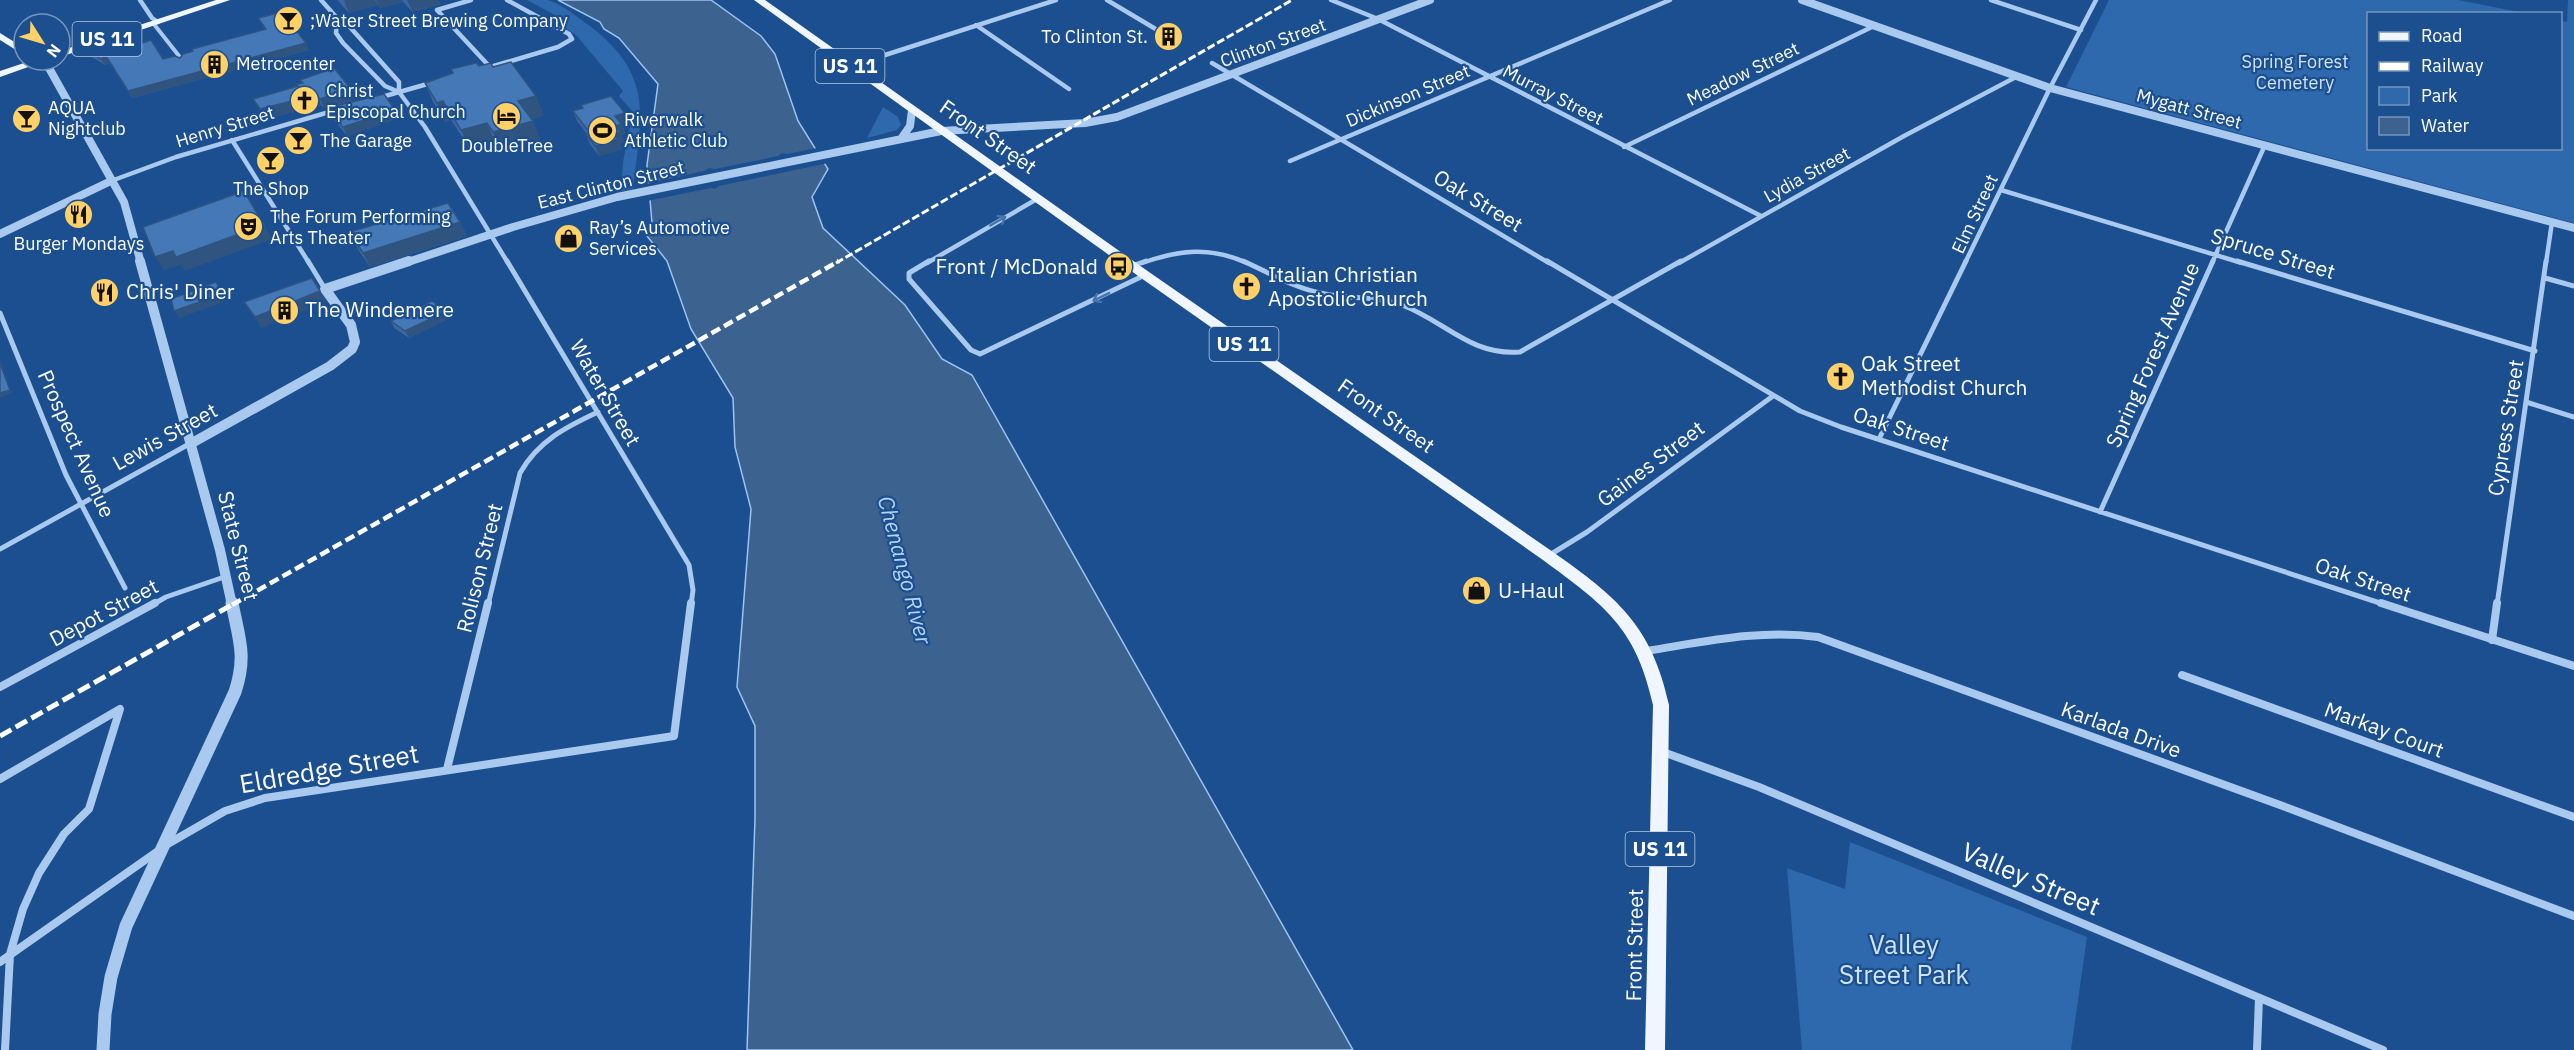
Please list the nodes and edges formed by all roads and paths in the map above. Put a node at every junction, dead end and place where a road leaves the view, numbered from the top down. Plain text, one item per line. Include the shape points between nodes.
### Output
1 (140, 0) edge
2 (225, 0) edge
3 (321, 0) edge
4 (471, 0) edge
5 (507, 0) edge
6 (759, 0) edge
7 (1056, 0) edge
8 (1107, 0) edge
9 (1331, 0) edge
10 (1430, 0) edge
11 (1670, 0) edge
12 (1802, 0) edge
13 (1991, 0) edge
14 (2096, 0) edge
15 (337, 18) junction
16 (1378, 20) junction
17 (156, 23) junction
18 (976, 25) junction
19 (1874, 26) junction
20 (2081, 30) junction
21 (1164, 34) dead end
22 (72, 50) edge
23 (183, 61) edge
24 (1212, 63) dead end
25 (851, 66) junction
26 (490, 67) junction
27 (479, 70) edge
28 (51, 72) edge
29 (1232, 74) junction
30 (1488, 77) junction
31 (2016, 77) junction
32 (436, 81) edge
33 (1069, 88) dead end
34 (2050, 88) junction
35 (399, 92) junction
36 (376, 98) edge
37 (343, 108) edge
38 (912, 110) junction
39 (1126, 114) joint
40 (941, 131) junction
41 (901, 139) junction
42 (1342, 139) junction
43 (232, 140) junction
44 (2265, 145) junction
45 (1624, 147) junction
46 (1290, 161) dead end
47 (111, 181) junction
48 (2001, 189) junction
49 (1037, 199) junction
50 (1761, 216) junction
51 (2552, 222) junction
52 (2574, 228) edge
53 (0, 234) edge
54 (491, 234) junction
55 (2217, 254) junction
56 (1132, 266) junction
57 (1145, 275) junction
58 (2545, 278) junction
59 (2574, 286) edge
60 (325, 289) junction
61 (1612, 300) junction
62 (0, 313) edge
63 (2535, 351) junction
64 (1773, 396) junction
65 (2526, 402) junction
66 (598, 412) junction
67 (2574, 417) edge
68 (1879, 439) junction
69 (192, 443) junction
70 (81, 504) junction
71 (2100, 512) junction
72 (0, 549) edge
73 (1548, 556) junction
74 (227, 576) junction
75 (125, 588) dead end
76 (2492, 640) junction
77 (1646, 651) junction
78 (2574, 666) edge
79 (2182, 675) dead end
80 (0, 687) edge
81 (674, 736) joint
82 (1662, 752) junction
83 (447, 769) junction
84 (0, 779) edge
85 (2574, 817) edge
86 (162, 848) junction
87 (2574, 916) edge
88 (10, 954) junction
89 (0, 962) edge
90 (2259, 998) junction
91 (5, 1050) edge
92 (103, 1050) edge
93 (1655, 1050) edge
94 (2257, 1050) edge
95 (2383, 1050) edge

1 - 17 street
2 - 17 main road, US 11
3 - 15 street, Water Street
4 - 26 street via 437,10
5 - 26 street via 569,34 571,41
6 - 25 main road, Front Street / US 11
7 - 18 street
8 - 21 street
9 - 16 street, Murray Street
10 - 16 street, Clinton Street
11 - 30 street, Dickinson Street
12 - 19 street, Mygatt Street
13 - 20 street
14 - 20 street, Elm Street
15 - 35 street, Water Street via 349,26 399,82
15 - 35 street, Water Street via 336,33 343,43 385,86
16 - 29 street, Clinton Street
16 - 30 street, Murray Street
17 - 22 main road, US 11
17 - 23 street
18 - 25 street
18 - 33 street
19 - 31 street, Mygatt Street
19 - 45 street, Meadow Street
20 - 34 street, Elm Street
24 - 29 street, Oak Street
25 - 38 main road, Front Street / US 11
26 - 27 street
28 - 47 street, State Street
29 - 39 street, Clinton Street
29 - 42 street, Oak Street
30 - 42 street, Dickinson Street
30 - 45 street, Murray Street
31 - 34 street, Mygatt Street
31 - 50 street, Lydia Street
32 - 35 street
34 - 44 street, Mygatt Street
34 - 48 street, Elm Street
35 - 36 street
35 - 54 street, Water Street
37 - 43 street, Henry Street
38 - 40 main road, Front Street / US 11
38 - 41 street via 910,126
39 - 40 street, East Clinton Street via 1092,122
40 - 41 street, East Clinton Street
40 - 49 main road, Front Street / US 11
41 - 54 street, East Clinton Street via 616,197
42 - 46 street, Dickinson Street
42 - 61 street, Oak Street
43 - 47 street, Henry Street
43 - 60 street
44 - 51 street, Mygatt Street
44 - 55 street, Spring Forest Avenue
45 - 50 street, Murray Street
47 - 53 street, Henry Street
47 - 69 street, State Street via 124,202
48 - 55 street, Spruce Street
48 - 68 street, Elm Street
49 - 56 main road, Front Street / US 11
57 -> 49 street via 987,352 971,350 909,279 909,273
50 - 61 street, Lydia Street
51 - 52 street, Mygatt Street
51 - 58 street, Cypress Street
54 - 60 street, East Clinton Street
54 - 66 street, Water Street
55 - 63 street, Spruce Street
55 - 71 street, Spring Forest Avenue
56 - 57 main road, Front Street / US 11
56 - 61 street, Lydia Street via 1192,250 1220,252 1298,288 1400,304 1478,348 1500,354 1520,352
57 - 73 main road, Front Street / US 11
58 - 59 street
58 - 63 street, Cypress Street
60 - 69 street, Lewis Street via 355,335 347,354
61 - 64 street, Oak Street
62 - 70 street, Prospect Avenue
63 - 65 street, Cypress Street
64 - 68 street, Oak Street via 1800,411
64 - 73 street, Gaines Street via 1587,532
65 - 67 street
65 - 76 street, Cypress Street
66 - 81 street, Water Street via 692,572
66 - 83 street, Rolison Street via 541,442 527,457 520,473
68 - 71 street, Oak Street
69 - 70 street, Lewis Street
69 - 74 street, State Street
70 - 72 street, Lewis Street
70 - 75 street, Prospect Avenue
71 - 76 street, Oak Street
73 - 77 main road, Front Street / US 11 via 1605,599
74 - 80 street, Depot Street via 166,597
74 - 86 street, State Street via 243,656 242,671
76 - 78 street, Oak Street
77 - 82 main road, Front Street / US 11 via 1658,684
77 - 87 street, Karlada Drive via 1772,632 1818,638
79 - 85 street, Markay Court
81 - 83 street, Eldredge Street
82 - 90 street, Valley Street via 1759,787
82 - 93 main road, Front Street / US 11
83 - 86 street, Eldredge Street via 247,802 215,814
84 - 88 street via 120,709 89,809 64,834 39,873
86 - 88 street, Eldredge Street
86 - 92 street, State Street via 123,936 111,977
88 - 89 street, Eldredge Street
88 - 91 street
90 - 94 street
90 - 95 street, Valley Street

